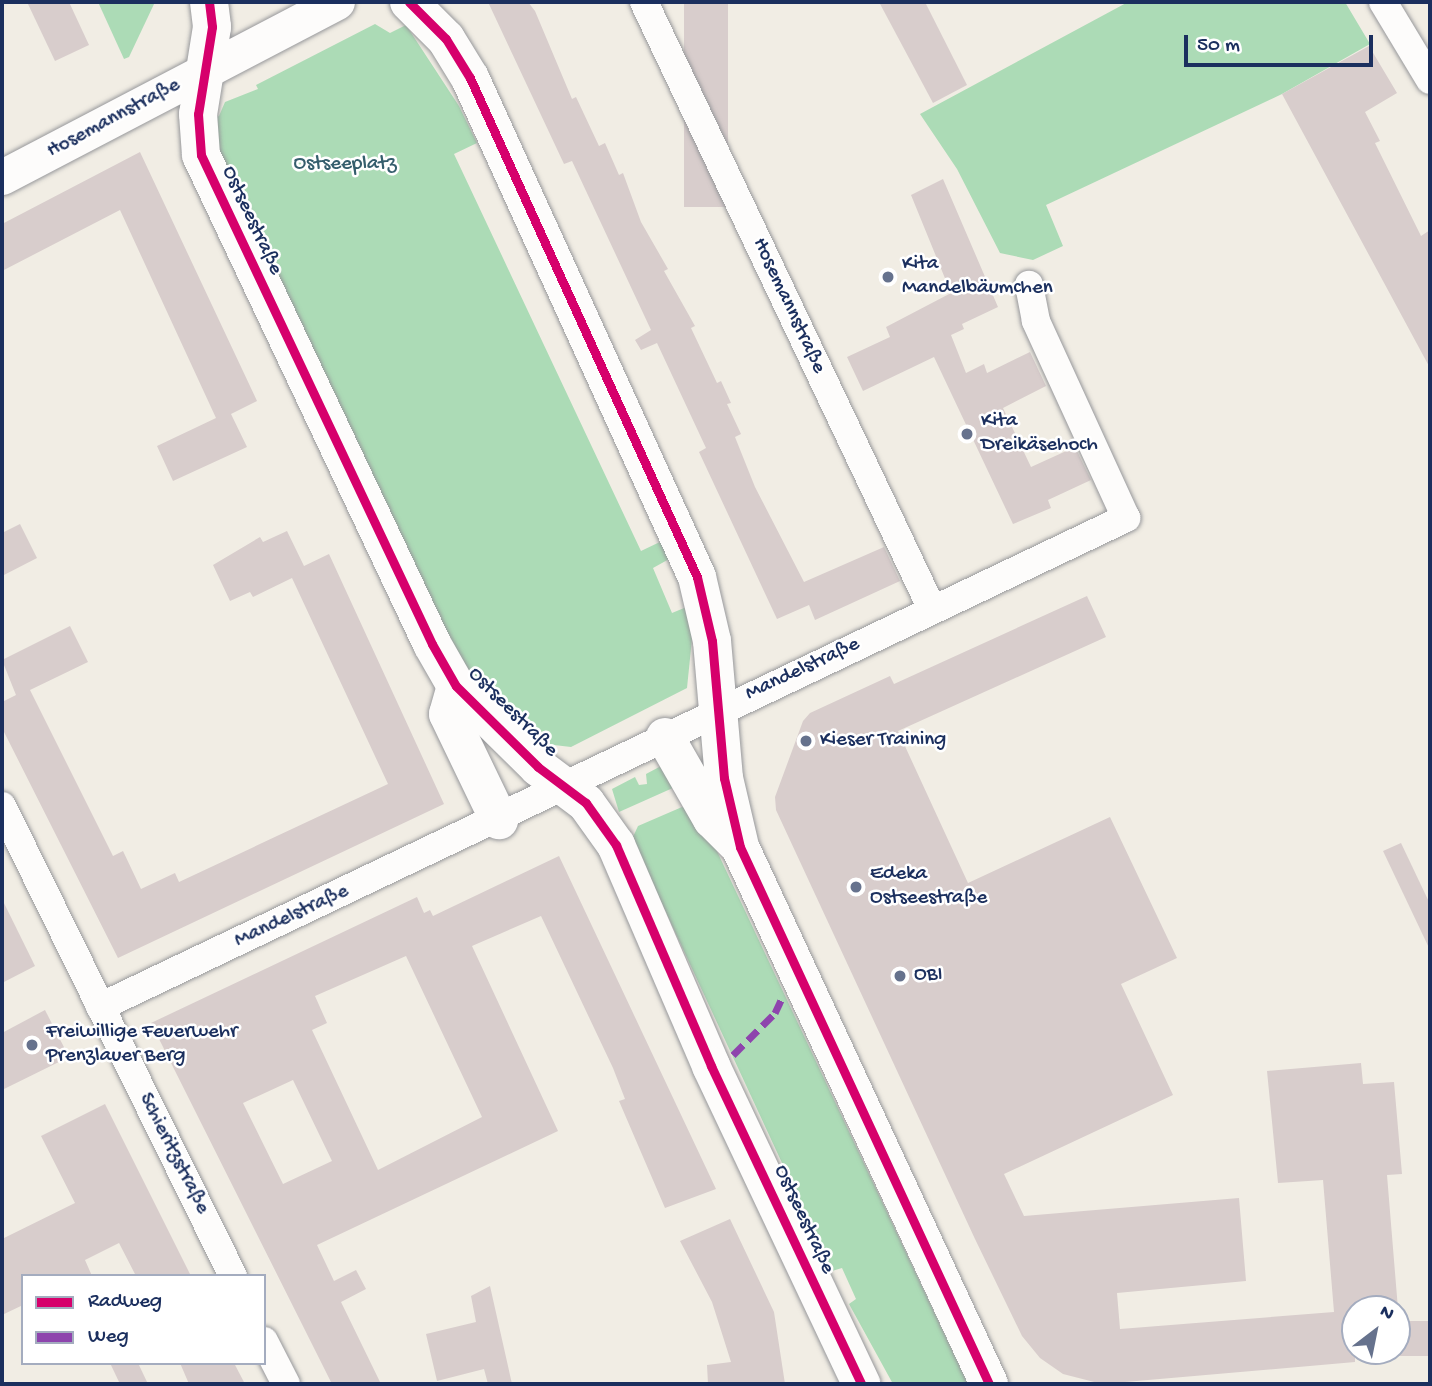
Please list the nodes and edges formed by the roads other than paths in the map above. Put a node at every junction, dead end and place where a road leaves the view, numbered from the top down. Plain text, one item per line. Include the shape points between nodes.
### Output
1 (209, 2) edge
2 (337, 2) edge
3 (409, 2) edge
4 (644, 2) edge
5 (1383, 2) edge
6 (207, 70) junction
7 (1430, 80) edge
8 (2, 177) edge
9 (1029, 285) dead end
10 (932, 609) junction
11 (456, 686) junction
12 (718, 710) junction
13 (665, 737) junction
14 (567, 787) junction
15 (2, 806) edge
16 (499, 820) junction
17 (740, 846) junction
18 (100, 1007) junction
19 (232, 1274) edge
20 (266, 1345) edge
21 (286, 1384) edge
22 (862, 1384) edge
23 (989, 1384) edge

1 - 6 main road, Ostseestraße via 212,27
2 - 6 street, Hosemannstraße
3 - 12 main road via 446,39 470,78 697,577 712,640
4 - 10 street, Hosemannstraße
5 - 7 street
6 - 8 street, Hosemannstraße
6 - 11 main road, Ostseestraße via 198,114 201,155
9 - 10 street, Mandelstraße via 1036,321 1126,518
10 - 12 street, Mandelstraße
11 - 14 main road, Ostseestraße via 538,767
11 - 16 main road via 448,714
12 - 13 street, Mandelstraße
12 - 17 main road via 724,778
13 - 14 street, Mandelstraße
13 - 17 main road via 712,819
14 - 16 street, Mandelstraße
14 - 22 main road, Ostseestraße via 586,803 616,845 711,1066
15 - 18 street, Schieritzstraße
16 - 18 street, Mandelstraße
17 - 23 main road
18 - 19 street, Schieritzstraße
20 - 21 street

